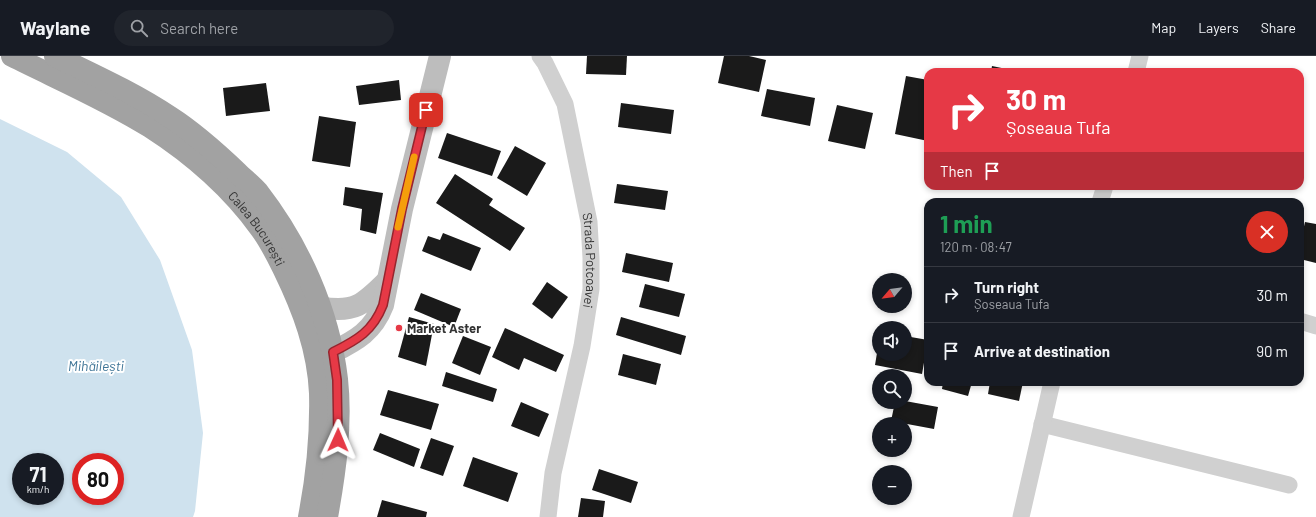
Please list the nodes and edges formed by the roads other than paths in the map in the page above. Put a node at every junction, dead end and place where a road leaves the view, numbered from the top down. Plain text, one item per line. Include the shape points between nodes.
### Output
1 (12, 56) edge
2 (56, 56) edge
3 (440, 56) edge
4 (540, 56) edge
5 (1140, 56) edge
6 (1137, 68) edge
7 (387, 281) junction
8 (320, 307) junction
9 (1304, 322) edge
10 (1316, 326) edge
11 (333, 352) junction
12 (1051, 386) edge
13 (1042, 424) junction
14 (1289, 485) dead end
15 (309, 517) edge
16 (328, 517) edge
17 (548, 517) edge
18 (1021, 517) edge

1 - 15 highway, Calea București via 150,127 214,176 261,229 294,292 308,326 315,357 320,392 320,433 316,480
2 - 8 highway, Calea București via 115,85 170,117 215,151 257,190 289,237
3 - 7 main road
4 - 17 street, Strada Potcoavei via 565,104 589,222 591,273 582,346 552,473
5 - 6 street
7 - 8 main road via 368,301 352,308 340,310
7 - 11 main road via 378,318 359,337
8 - 11 highway, Calea București
9 - 10 street
11 - 16 highway, Calea București via 337,380 338,440
12 - 13 street
13 - 14 street
13 - 18 street

